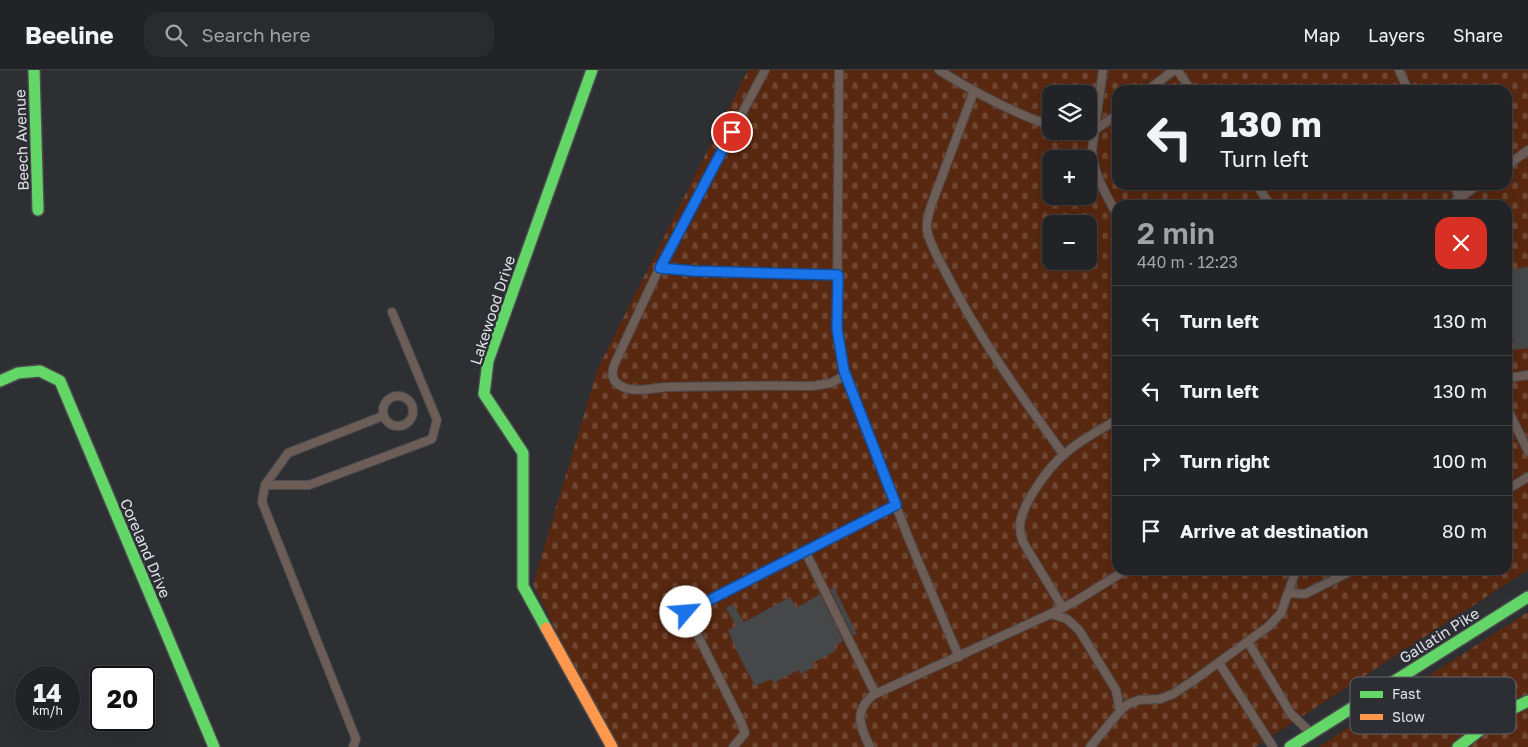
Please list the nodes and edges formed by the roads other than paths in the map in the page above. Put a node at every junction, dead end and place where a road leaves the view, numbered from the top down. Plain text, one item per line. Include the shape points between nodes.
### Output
1 (34, 70) edge
2 (592, 70) edge
3 (765, 70) edge
4 (839, 70) edge
5 (940, 70) edge
6 (1104, 70) edge
7 (1176, 70) edge
8 (1399, 70) edge
9 (1155, 85) edge
10 (1187, 85) edge
11 (1406, 85) edge
12 (974, 91) junction
13 (1097, 100) edge
14 (1112, 118) edge
15 (1042, 123) edge
16 (1097, 127) edge
17 (1091, 140) edge
18 (1528, 150) edge
19 (1512, 161) edge
20 (1473, 190) edge
21 (1462, 200) edge
22 (1112, 207) edge
23 (38, 210) dead end
24 (660, 268) junction
25 (838, 275) junction
26 (392, 312) dead end
27 (846, 375) junction
28 (1528, 375) edge
29 (1512, 377) edge
30 (0, 381) edge
31 (427, 397) junction
32 (412, 406) junction
33 (383, 416) junction
34 (1512, 418) edge
35 (1112, 423) edge
36 (1528, 451) edge
37 (1064, 454) junction
38 (1528, 477) edge
39 (265, 485) junction
40 (1512, 486) edge
41 (896, 505) junction
42 (805, 552) junction
43 (1118, 575) edge
44 (1295, 575) edge
45 (1343, 575) edge
46 (1289, 594) junction
47 (1528, 597) edge
48 (1063, 608) junction
49 (1051, 614) junction
50 (1248, 642) junction
51 (959, 657) junction
52 (1219, 663) junction
53 (1401, 677) edge
54 (875, 693) junction
55 (1528, 701) edge
56 (1516, 705) edge
57 (1350, 709) edge
58 (1120, 711) junction
59 (1312, 733) junction
60 (1474, 734) edge
61 (214, 747) edge
62 (353, 747) edge
63 (612, 747) edge
64 (733, 747) edge
65 (870, 747) edge
66 (1090, 747) edge
67 (1273, 747) edge
68 (1290, 747) edge
69 (1458, 747) edge

1 - 23 street, Beech Avenue
2 - 63 street, Lakewood Drive via 488,361 484,394 523,453 523,586
3 - 24 lane
4 - 25 lane
5 - 12 lane
6 - 13 lane
7 - 9 lane
7 - 10 lane
8 - 11 lane
12 - 15 lane
12 - 37 lane via 930,209 927,231 979,331
14 - 16 lane
17 - 22 lane via 1092,162
18 - 19 lane
20 - 21 lane
24 - 25 lane
24 - 27 lane via 612,370 614,380 621,386 637,389 813,386 831,383
25 - 27 lane via 837,329
26 - 31 lane
27 - 41 lane
28 - 29 lane
30 - 61 street, Coreland Drive via 18,373 40,370 60,381
31 - 32 lane
31 - 39 lane via 437,420 432,439 309,485
32 - 33 lane via 402,396 393,396 385,402
32 - 33 lane via 412,417 400,427 390,424
33 - 39 lane via 288,452
34 - 36 lane
35 - 37 lane
37 - 48 lane via 1027,504 1020,520 1026,547
38 - 40 lane
39 - 62 lane via 262,502 356,739
41 - 42 lane
41 - 51 lane
42 - 54 lane
42 - 64 lane via 686,612 741,722 744,733
43 - 48 lane
44 - 46 lane
45 - 46 lane via 1305,594
46 - 50 lane via 1277,618
47 - 53 street, Gallatin Pike
48 - 49 lane
49 - 51 lane
49 - 58 lane via 1067,619 1079,630 1116,690
50 - 52 lane
50 - 59 lane via 1291,714
51 - 54 lane
52 - 58 lane via 1173,694 1139,700
52 - 67 lane
54 - 65 lane via 860,714 861,726
55 - 56 street
57 - 59 street, Gallatin Pike
58 - 66 lane
59 - 68 street, Gallatin Pike
60 - 69 street

